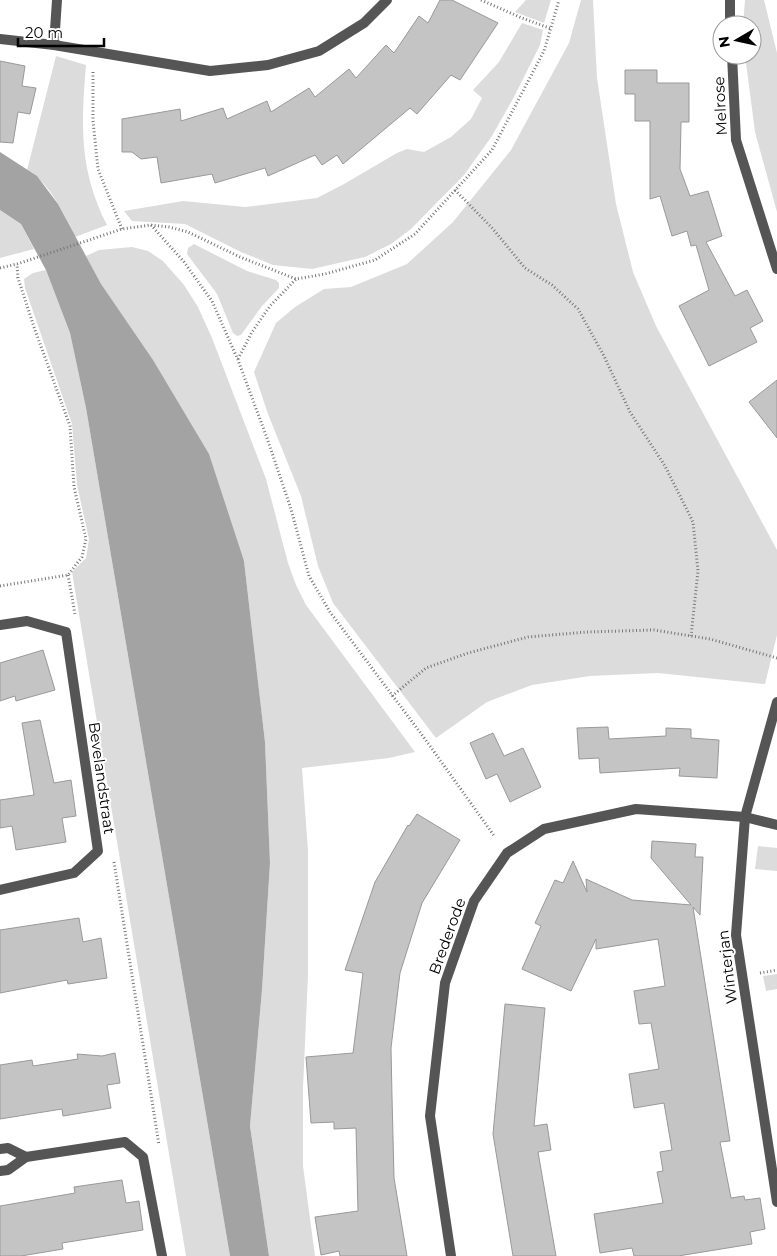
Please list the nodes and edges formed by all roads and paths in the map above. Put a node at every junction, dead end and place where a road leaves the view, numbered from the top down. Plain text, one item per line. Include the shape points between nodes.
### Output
1 (57, 0) edge
2 (387, 0) edge
3 (481, 0) edge
4 (558, 0) edge
5 (730, 0) edge
6 (730, 15) edge
7 (552, 29) junction
8 (0, 39) edge
9 (54, 45) junction
10 (96, 51) junction
11 (732, 65) edge
12 (455, 190) junction
13 (151, 225) junction
14 (122, 229) junction
15 (17, 264) junction
16 (0, 268) edge
17 (777, 270) edge
18 (296, 279) junction
19 (238, 360) junction
20 (68, 575) junction
21 (0, 586) edge
22 (76, 621) dead end
23 (0, 625) edge
24 (691, 636) junction
25 (777, 658) edge
26 (392, 696) junction
27 (777, 702) edge
28 (745, 817) junction
29 (777, 825) edge
30 (507, 853) junction
31 (114, 861) dead end
32 (0, 890) edge
33 (159, 1146) dead end
34 (0, 1149) edge
35 (26, 1157) junction
36 (0, 1171) edge
37 (777, 1202) edge
38 (162, 1256) edge
39 (451, 1256) edge

1 - 9 street
2 - 10 street via 364,23 320,51 268,65 210,71
3 - 7 path
4 - 7 path
5 - 6 street
7 - 12 path via 544,51 492,150
8 - 9 street
9 - 10 street
10 - 14 path via 92,83 98,169
11 - 17 street, Melrose via 736,140
12 - 18 path via 416,234 375,260
12 - 24 path via 493,228 525,268 552,285 578,309 630,412 665,466 693,522 698,571
13 - 14 path
13 - 18 path via 188,232
13 - 19 path via 184,262 212,301
14 - 15 path
15 - 16 path
15 - 20 path via 18,278 35,330 70,426 74,487 86,539 82,556
18 - 19 path via 270,306
19 - 26 path via 291,509 309,576 330,612
20 - 21 path
20 - 22 path
23 - 32 street, Bevelandstraat via 27,621 66,632 98,851 74,873
24 - 25 path
24 - 26 path via 654,630 528,636 426,668
26 - 30 path
27 - 28 street, Winterjan
28 - 29 street, Brederode
28 - 30 street, Brederode via 636,809 544,829
28 - 37 street, Winterjan via 736,934
30 - 39 street, Brederode via 474,901 445,983 430,1116
31 - 33 path
34 - 35 street via 8,1148
35 - 36 street via 8,1170
35 - 38 street via 124,1142 144,1157

